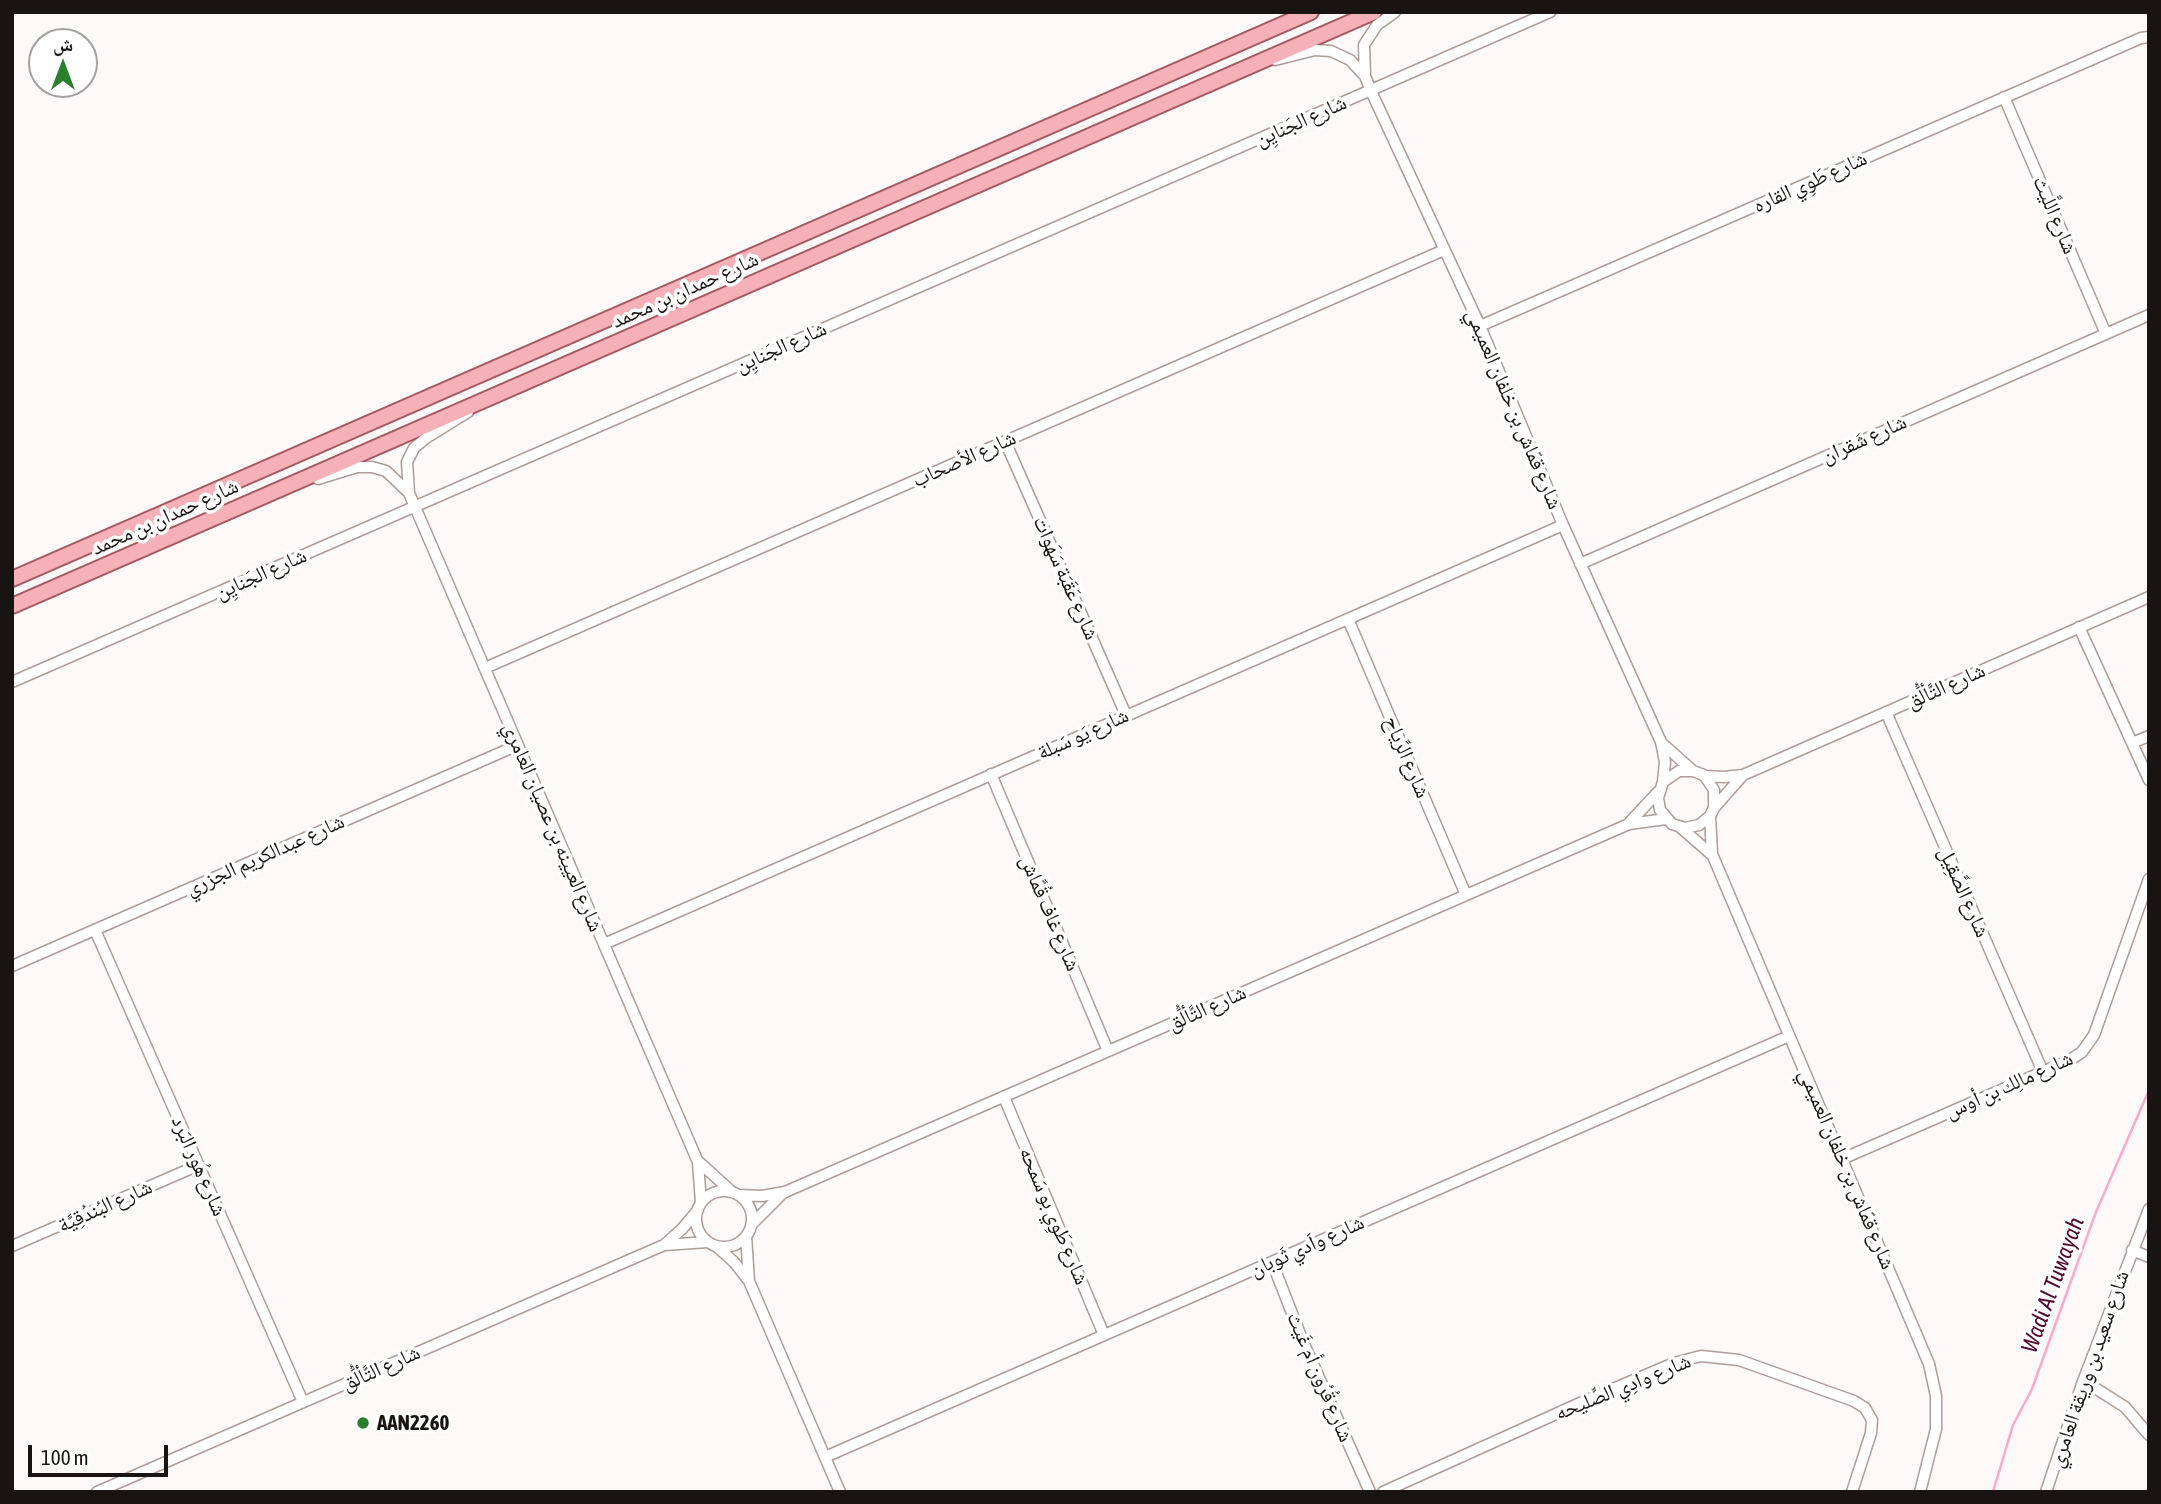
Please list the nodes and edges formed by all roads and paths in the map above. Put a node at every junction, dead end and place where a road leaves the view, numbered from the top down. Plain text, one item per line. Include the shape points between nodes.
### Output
1 (1311, 12) edge
2 (1374, 12) edge
3 (1395, 12) edge
4 (1550, 12) edge
5 (2146, 35) edge
6 (1261, 62) junction
7 (1365, 76) junction
8 (1371, 91) junction
9 (2004, 97) junction
10 (1444, 250) junction
11 (2149, 315) edge
12 (1480, 326) junction
13 (2106, 334) junction
14 (479, 402) junction
15 (1005, 441) junction
16 (284, 488) junction
17 (409, 493) junction
18 (415, 507) junction
19 (1563, 525) junction
20 (1580, 564) junction
21 (12, 579) edge
22 (2149, 597) edge
23 (12, 606) edge
24 (1348, 619) junction
25 (2079, 627) junction
26 (485, 668) junction
27 (12, 682) edge
28 (1886, 712) junction
29 (1126, 715) junction
30 (2149, 736) edge
31 (1661, 742) junction
32 (2132, 743) junction
33 (518, 745) junction
34 (1698, 773) junction
35 (991, 774) junction
36 (1743, 775) junction
37 (2149, 780) edge
38 (1661, 787) junction
39 (1712, 812) junction
40 (1666, 819) junction
41 (1629, 824) junction
42 (1679, 827) junction
43 (1712, 854) junction
44 (2149, 879) edge
45 (1466, 895) junction
46 (96, 930) junction
47 (604, 944) junction
48 (12, 966) edge
49 (1789, 1035) junction
50 (1108, 1051) junction
51 (2043, 1072) junction
52 (1004, 1097) junction
53 (1842, 1159) junction
54 (698, 1162) junction
55 (199, 1165) junction
56 (785, 1192) junction
57 (736, 1194) junction
58 (699, 1206) junction
59 (2149, 1209) edge
60 (752, 1224) junction
61 (747, 1236) junction
62 (712, 1244) junction
63 (664, 1245) junction
64 (12, 1246) edge
65 (2132, 1250) junction
66 (2149, 1257) edge
67 (1272, 1262) junction
68 (749, 1281) junction
69 (1104, 1335) junction
70 (2082, 1384) junction
71 (303, 1402) junction
72 (2149, 1435) edge
73 (825, 1457) junction
74 (97, 1492) edge
75 (840, 1492) edge
76 (1370, 1492) edge
77 (1383, 1492) edge
78 (1852, 1492) edge
79 (1920, 1492) edge
80 (2046, 1492) edge

1 - 21 main road, شارع حمدان بن محمد
2 - 6 main road, شارع حمدان بن محمد
3 - 7 street, شارع قمّاش بن خلفان العميمي via 1367,38
4 - 8 street, شارع الجَنايِن
5 - 9 street, شارع طَوِي القاره
6 - 7 street, شارع قمّاش بن خلفان العميمي via 1331,51 1350,60
6 - 14 main road, شارع حمدان بن محمد
7 - 8 street, شارع قمّاش بن خلفان العميمي
8 - 10 street, شارع قمّاش بن خلفان العميمي
8 - 18 street, شارع الجَنايِن
9 - 12 street, شارع طَوِي القاره
9 - 13 street, شارع اللَّيث
10 - 12 street, شارع قمّاش بن خلفان العميمي
10 - 15 street, شارع الأصحاب
11 - 13 street, شارع شَقران
12 - 19 street, شارع قمّاش بن خلفان العميمي
13 - 20 street, شارع شَقران
14 - 16 main road, شارع حمدان بن محمد
14 - 17 street, شارع العيينه بن عصيان العامري via 414,449 407,462
15 - 26 street, شارع الأصحاب
15 - 29 street, شارع عَقَبَة سَهَوات
16 - 17 street, شارع العيينه بن عصيان العامري via 365,467 386,471
16 - 23 main road, شارع حمدان بن محمد
17 - 18 street, شارع العيينه بن عصيان العامري
18 - 26 street, شارع العيينه بن عصيان العامري
18 - 27 street, شارع الجَنايِن
19 - 20 street, شارع قمّاش بن خلفان العميمي
19 - 24 street, شارع يَو سَبلة
20 - 31 street, شارع قمّاش بن خلفان العميمي
22 - 25 street, شارع التَّألُّق
24 - 29 street, شارع يَو سَبلة
24 - 45 street, شارع الرِّياح
25 - 28 street, شارع التَّألُّق
25 - 32 street
26 - 33 street, شارع العيينه بن عصيان العامري
28 - 36 street, شارع التَّألُّق
28 - 51 street, شارع الصَّقِيل
29 - 35 street, شارع يَو سَبلة
30 - 32 street
31 - 34 street, شارع قمّاش بن خلفان العميمي
31 - 38 street, شارع قمّاش بن خلفان العميمي via 1665,762
32 - 37 street
33 - 46 street, شارع عبدالكريم الجزري
33 - 47 street, شارع العيينه بن عصيان العامري
34 - 36 street, شارع التَّألُّق
34 - 38 street via 1673,773
34 - 39 street via 1714,790
35 - 47 street, شارع يَو سَبلة
35 - 50 street, شارع غاف قُمَّاش
36 - 39 street, شارع التَّألُّق
38 - 40 street via 1660,810
38 - 41 street, شارع التَّألُّق
39 - 42 street via 1699,825
39 - 43 street, شارع قمّاش بن خلفان العميمي
40 - 41 street, شارع التَّألُّق
40 - 42 street
41 - 45 street, شارع التَّألُّق
42 - 43 street, شارع قمّاش بن خلفان العميمي
43 - 49 street, شارع قمّاش بن خلفان العميمي
44 - 51 street, شارع مالِك بن أوس via 2091,1041 2076,1057
45 - 50 street, شارع التَّألُّق
46 - 48 street, شارع عبدالكريم الجزري
46 - 55 street, شارع هُور البَرد
47 - 54 street, شارع العيينه بن عصيان العامري
49 - 53 street, شارع قمّاش بن خلفان العميمي
49 - 67 street, شارع واَدي ثَوبان
50 - 52 street, شارع التَّألُّق
51 - 53 street, شارع مالِك بن أوس
52 - 56 street, شارع التَّألُّق
52 - 69 street, شارع طَوِي بو سَمحه
53 - 79 street, شارع قمّاش بن خلفان العميمي via 1934,1380 1936,1429
54 - 57 street, شارع العيينه بن عصيان العامري
54 - 58 street, شارع العيينه بن عصيان العامري
55 - 64 street, شارع البُندُقِيَّة
55 - 71 street, شارع هُور البَرد
56 - 57 street, شارع التَّألُّق
56 - 60 street, شارع التَّألُّق
57 - 58 street via 716,1192
57 - 60 street via 751,1210
58 - 62 street via 697,1224
58 - 63 street, شارع التَّألُّق
59 - 65 street, شارع سعيد بن وريقة العامري
60 - 61 street
61 - 62 street via 736,1244
61 - 68 street
62 - 63 street, شارع التَّألُّق
62 - 68 street
63 - 71 street, شارع التَّألُّق
65 - 66 street
65 - 70 street, شارع سعيد بن وريقة العامري
67 - 69 street, شارع واَدي ثَوبان
67 - 76 street, شارع قُرُون أم غَيث
68 - 73 street
69 - 73 street, شارع واَدي ثَوبان
70 - 72 street via 2125,1406
70 - 80 street, شارع سعيد بن وريقة العامري
71 - 74 street, شارع التَّألُّق
73 - 75 street
77 - 78 street, شارع وادِي الصِّليحه via 1674,1363 1713,1356 1739,1360 1865,1408 1872,1426

